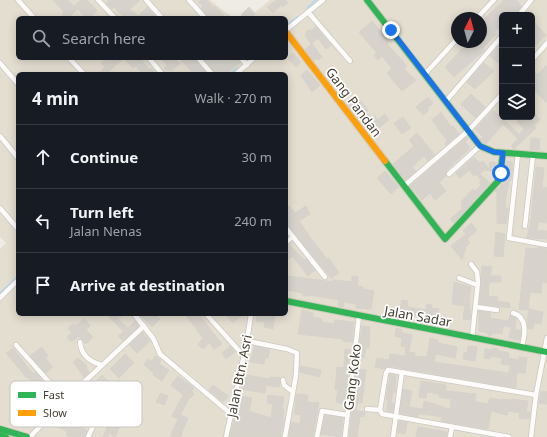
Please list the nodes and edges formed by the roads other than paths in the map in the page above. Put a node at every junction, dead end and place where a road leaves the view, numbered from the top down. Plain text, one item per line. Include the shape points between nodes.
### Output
1 (18, 0) edge
2 (98, 0) edge
3 (146, 0) edge
4 (189, 0) edge
5 (323, 0) edge
6 (367, 0) edge
7 (494, 0) edge
8 (531, 0) edge
9 (308, 12) junction
10 (483, 12) edge
11 (521, 12) edge
12 (32, 16) edge
13 (113, 16) edge
14 (160, 16) edge
15 (203, 16) edge
16 (288, 29) edge
17 (288, 34) edge
18 (499, 39) edge
19 (547, 43) edge
20 (451, 46) edge
21 (535, 57) edge
22 (71, 60) edge
23 (151, 60) edge
24 (200, 60) edge
25 (243, 60) edge
26 (252, 60) edge
27 (350, 61) dead end
28 (0, 63) edge
29 (247, 65) junction
30 (82, 72) edge
31 (160, 72) edge
32 (210, 72) edge
33 (238, 72) edge
34 (424, 75) junction
35 (16, 82) edge
36 (499, 97) edge
37 (446, 101) junction
38 (468, 131) junction
39 (0, 136) edge
40 (480, 146) junction
41 (503, 153) junction
42 (518, 154) junction
43 (533, 155) junction
44 (16, 156) edge
45 (547, 156) edge
46 (449, 174) dead end
47 (404, 186) junction
48 (0, 208) edge
49 (525, 226) dead end
50 (16, 227) edge
51 (288, 231) edge
52 (293, 237) junction
53 (288, 241) edge
54 (547, 245) edge
55 (471, 264) dead end
56 (325, 277) dead end
57 (459, 278) dead end
58 (16, 282) edge
59 (477, 285) junction
60 (0, 298) edge
61 (288, 301) edge
62 (476, 307) junction
63 (497, 310) dead end
64 (513, 313) dead end
65 (136, 316) edge
66 (208, 316) edge
67 (249, 316) edge
68 (359, 316) junction
69 (144, 326) junction
70 (472, 338) junction
71 (547, 338) edge
72 (246, 341) junction
73 (80, 342) dead end
74 (16, 345) dead end
75 (522, 346) junction
76 (546, 351) edge
77 (243, 355) junction
78 (101, 365) junction
79 (402, 372) junction
80 (283, 380) dead end
81 (48, 381) edge
82 (85, 381) edge
83 (294, 392) junction
84 (536, 395) junction
85 (367, 409) dead end
86 (380, 410) junction
87 (231, 414) junction
88 (347, 415) junction
89 (396, 416) junction
90 (39, 427) edge
91 (94, 427) edge
92 (452, 427) junction
93 (0, 429) edge
94 (0, 435) edge
95 (6, 437) edge
96 (29, 437) edge
97 (88, 437) edge
98 (226, 437) edge
99 (285, 437) edge
100 (317, 437) edge
101 (345, 437) edge
102 (393, 437) edge
103 (450, 437) edge
104 (509, 437) edge
105 (531, 437) edge

1 - 12 street
2 - 13 street
3 - 14 street
4 - 15 street
5 - 9 street
6 - 34 street
7 - 10 street
8 - 11 street
9 - 16 street
9 - 27 street
17 - 47 street, Gang Pandan
18 - 37 street
19 - 21 street
20 - 34 street
22 - 30 street
23 - 31 street
24 - 32 street
25 - 29 street
26 - 29 street
28 - 35 street
29 - 33 street
34 - 37 street
36 - 38 street
37 - 38 street
38 - 40 street
38 - 47 street
39 - 44 street
40 - 41 street
40 - 46 street
41 - 42 street
41 - 47 street, Gang Pandan via 499,180 446,239
42 - 43 street
42 - 54 street via 509,238
43 - 45 street
43 - 49 street
48 - 50 street
51 - 52 street
52 - 53 street
52 - 56 street
55 - 59 street via 477,272
57 - 59 street
58 - 60 street
59 - 62 street
61 - 68 street, Jalan Sadar
62 - 63 street
62 - 70 street
64 - 75 street via 520,317 524,324 525,336
65 - 69 street
66 - 77 street
67 - 72 street, Jalan Btn. Asri
68 - 70 street, Jalan Sadar
68 - 88 street, Gang Koko
69 - 78 street
69 - 87 street via 158,346 160,354
70 - 75 street, Jalan Sadar
71 - 76 street
72 - 77 street, Jalan Btn. Asri
72 - 83 street via 297,353
73 - 78 street via 86,357
74 - 81 street
75 - 76 street, Jalan Sadar
76 - 84 street
77 - 87 street, Jalan Btn. Asri
78 - 82 street
79 - 84 street
79 - 86 street via 386,372
79 - 89 street
80 - 83 street via 284,386
83 - 99 street
84 - 105 street
85 - 86 street
86 - 89 street via 381,414
87 - 98 street, Jalan Btn. Asri
88 - 100 street via 322,411
88 - 101 street, Gang Koko
89 - 92 street
89 - 102 street
90 - 96 street
91 - 97 street
92 - 103 street
92 - 104 street
93 - 96 street
94 - 95 street

